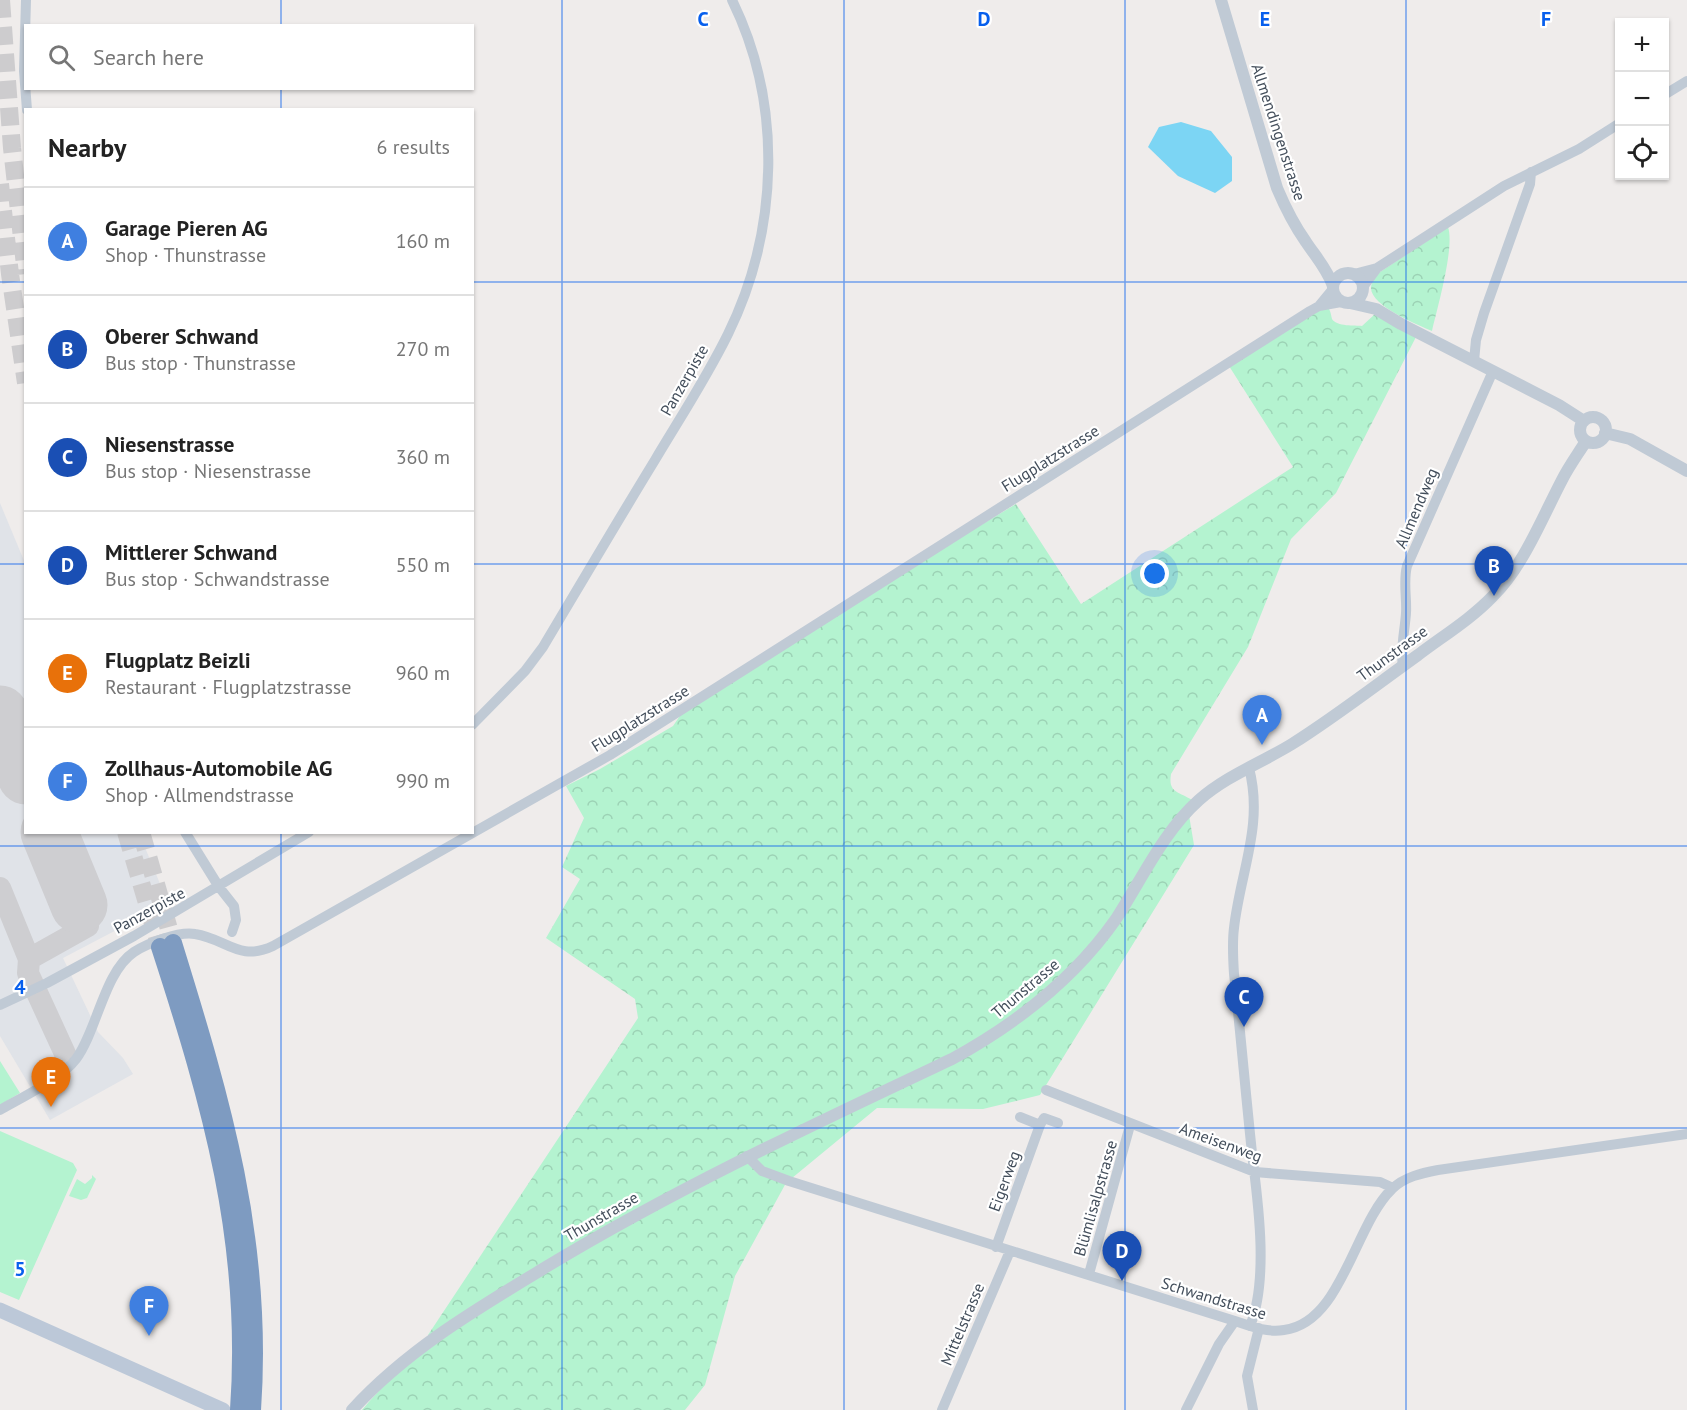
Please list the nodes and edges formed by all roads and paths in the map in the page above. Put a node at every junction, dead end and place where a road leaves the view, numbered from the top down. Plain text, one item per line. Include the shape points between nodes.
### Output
1 (26, 0) edge
2 (732, 0) edge
3 (1221, 0) edge
4 (25, 24) edge
5 (1687, 81) edge
6 (25, 90) edge
7 (1669, 92) edge
8 (27, 108) edge
9 (1615, 126) edge
10 (1532, 172) junction
11 (1323, 265) junction
12 (1377, 268) junction
13 (1348, 274) junction
14 (1333, 287) junction
15 (1363, 290) junction
16 (1346, 303) junction
17 (1319, 306) junction
18 (1376, 309) junction
19 (1474, 362) junction
20 (1493, 371) junction
21 (1584, 421) junction
22 (1605, 433) junction
23 (1586, 441) junction
24 (1687, 471) edge
25 (1403, 666) junction
26 (474, 723) edge
27 (1248, 768) junction
28 (474, 832) edge
29 (186, 834) edge
30 (306, 834) edge
31 (471, 834) edge
32 (219, 887) junction
33 (232, 932) dead end
34 (134, 936) junction
35 (141, 948) junction
36 (0, 1005) edge
37 (1046, 1090) dead end
38 (0, 1110) edge
39 (1020, 1117) dead end
40 (1058, 1123) dead end
41 (1040, 1125) junction
42 (1129, 1129) dead end
43 (1687, 1134) edge
44 (747, 1156) junction
45 (1255, 1172) junction
46 (1393, 1188) junction
47 (996, 1246) junction
48 (1010, 1251) junction
49 (1089, 1274) junction
50 (0, 1310) edge
51 (1235, 1321) junction
52 (1255, 1327) junction
53 (223, 1410) edge
54 (239, 1410) edge
55 (252, 1410) edge
56 (352, 1410) edge
57 (942, 1410) edge
58 (1186, 1410) edge
59 (1253, 1410) edge

1 - 4 street
2 - 26 street, Panzerpiste via 757,69 768,146 766,210 745,295 702,381 543,647 514,684
3 - 11 street, Allmendingenstrasse via 1277,188 1299,231
5 - 7 street
6 - 8 street
9 - 10 street
10 - 12 street
10 - 19 street via 1479,328
11 - 13 street
11 - 14 street, Allmendingenstrasse
12 - 13 street
12 - 15 street
13 - 14 street via 1336,279
13 - 15 street via 1360,279
14 - 16 street via 1335,297
14 - 17 street, Flugplatzstrasse
15 - 16 street via 1359,298
15 - 18 street
16 - 17 street, Flugplatzstrasse
16 - 18 street
17 - 28 street, Flugplatzstrasse via 610,755
18 - 19 street
19 - 20 street
20 - 21 street
20 - 25 street, Allmendweg via 1407,566
21 - 22 street via 1598,419
21 - 23 street via 1580,430
22 - 23 street via 1598,442
22 - 24 street via 1630,439
23 - 25 street, Thunstrasse via 1569,465 1521,557 1497,591
25 - 27 street, Thunstrasse via 1308,733
27 - 44 street, Thunstrasse via 1212,790 1185,814 1109,927 1070,973 1023,1014 952,1059
27 - 45 street via 1253,832 1236,911 1233,953
29 - 32 street
30 - 32 street, Panzerpiste
31 - 35 street, Flugplatzstrasse via 258,952 244,952 188,933
32 - 33 street via 234,906 236,920
32 - 34 street, Panzerpiste
34 - 35 street
34 - 36 street, Panzerpiste
35 - 38 street, Flugplatzstrasse via 117,971 75,1060 61,1073
37 - 45 street, Ameisenweg
39 - 41 street
40 - 41 street via 1044,1118
41 - 47 street, Eigerweg
42 - 49 street, Blümlisalpstrasse
43 - 46 street, Schwandstrasse via 1426,1172
44 - 47 street, Schwandstrasse via 768,1174
44 - 56 street, Thunstrasse via 615,1226 464,1317 410,1356
45 - 46 street, Ameisenweg via 1380,1182
45 - 52 street via 1260,1268
46 - 52 street, Schwandstrasse via 1375,1210 1319,1311 1293,1328 1277,1331
47 - 48 street, Schwandstrasse
48 - 49 street, Schwandstrasse
48 - 57 street, Mittelstrasse
49 - 51 street, Schwandstrasse
50 - 53 main road
51 - 52 street, Schwandstrasse
51 - 58 street
52 - 59 street via 1247,1376
54 - 55 highway via 240,1305 226,1185 167,945 215,1079 240,1191 253,1295

